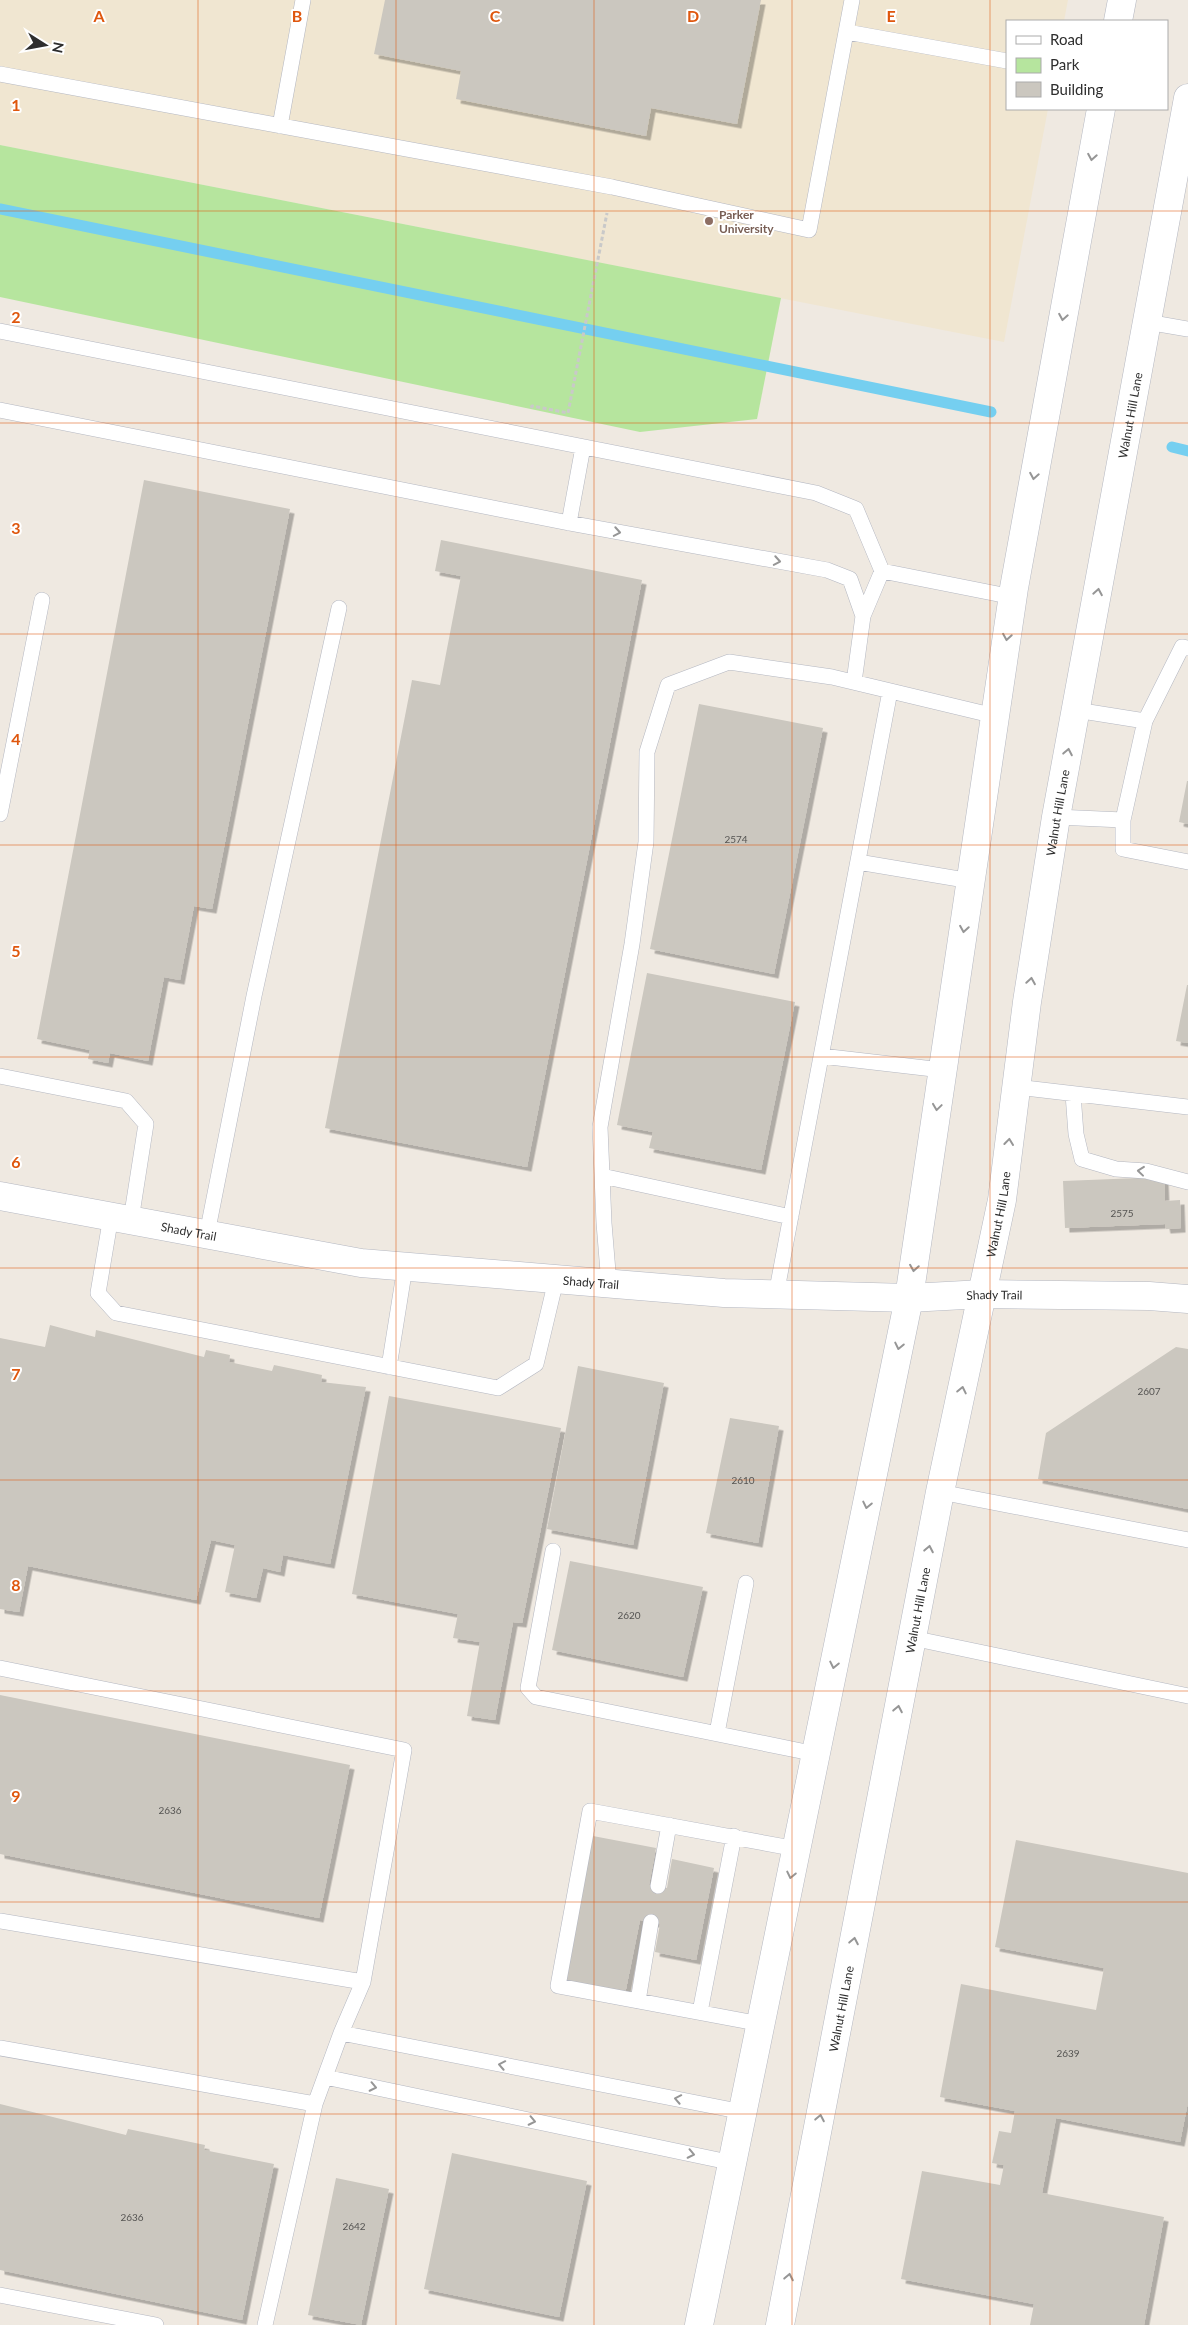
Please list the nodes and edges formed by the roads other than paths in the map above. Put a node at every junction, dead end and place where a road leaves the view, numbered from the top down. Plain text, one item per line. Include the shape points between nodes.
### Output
1 (303, 0) edge
2 (852, 0) edge
3 (1122, 0) edge
4 (1118, 20) edge
5 (846, 32) junction
6 (1006, 61) edge
7 (0, 74) edge
8 (1168, 92) edge
9 (1188, 97) edge
10 (1101, 110) edge
11 (280, 126) junction
12 (1147, 322) junction
13 (1188, 328) edge
14 (0, 331) edge
15 (0, 410) edge
16 (584, 447) junction
17 (569, 523) junction
18 (882, 571) junction
19 (1012, 597) junction
20 (42, 600) dead end
21 (339, 608) dead end
22 (863, 616) junction
23 (1188, 648) edge
24 (854, 682) junction
25 (890, 691) junction
26 (1076, 710) junction
27 (995, 716) junction
28 (1145, 721) junction
29 (0, 814) edge
30 (1056, 817) junction
31 (1123, 820) junction
32 (858, 862) junction
33 (1188, 862) edge
34 (971, 881) junction
35 (821, 1056) junction
36 (942, 1070) junction
37 (0, 1076) edge
38 (1016, 1087) junction
39 (1073, 1094) junction
40 (1188, 1107) edge
41 (602, 1176) junction
42 (1188, 1182) edge
43 (0, 1196) edge
44 (121, 1218) junction
45 (791, 1218) junction
46 (207, 1234) junction
47 (406, 1267) junction
48 (556, 1280) junction
49 (610, 1284) junction
50 (983, 1294) junction
51 (776, 1295) junction
52 (909, 1298) junction
53 (1188, 1299) edge
54 (389, 1367) junction
55 (940, 1492) junction
56 (1188, 1540) edge
57 (553, 1551) dead end
58 (746, 1583) dead end
59 (912, 1638) junction
60 (0, 1668) edge
61 (1188, 1696) edge
62 (717, 1733) junction
63 (816, 1754) junction
64 (669, 1825) junction
65 (734, 1836) junction
66 (797, 1849) junction
67 (658, 1886) dead end
68 (0, 1922) edge
69 (651, 1922) dead end
70 (363, 1982) junction
71 (638, 2001) junction
72 (700, 2012) junction
73 (761, 2024) junction
74 (341, 2033) junction
75 (0, 2048) edge
76 (325, 2077) junction
77 (315, 2104) junction
78 (743, 2112) junction
79 (733, 2162) junction
80 (0, 2295) edge
81 (156, 2325) edge
82 (265, 2325) edge
83 (699, 2325) edge
84 (780, 2325) edge

1 - 11 lane
2 - 5 lane
3 - 4 main road
5 - 6 lane
5 - 11 lane via 809,230 612,187
7 - 11 lane
8 - 9 main road
9 - 12 main road, Walnut Hill Lane
10 -> 19 main road
12 - 13 lane
26 -> 12 main road, Walnut Hill Lane
14 - 16 lane
15 - 17 lane
16 - 17 lane
16 - 18 lane via 816,493 856,509
17 -> 22 lane via 826,570 850,579
18 - 19 lane
18 - 22 lane
19 -> 27 main road
20 - 29 lane
21 - 46 lane via 254,996
22 - 24 lane
23 - 28 lane via 1182,647
24 - 25 lane
24 - 41 lane via 728,662 668,685 647,752 646,842 600,1127
25 - 27 lane
25 - 32 lane
26 - 28 lane
30 -> 26 main road, Walnut Hill Lane
27 - 34 main road
28 - 31 lane
30 - 31 lane
38 -> 30 main road, Walnut Hill Lane
31 - 33 lane via 1123,849
32 - 34 lane
32 - 35 lane
34 -> 36 main road
35 - 36 lane
35 - 45 lane
36 -> 52 main road
37 - 44 lane via 126,1101 136,1112 146,1124
38 - 39 lane
50 -> 38 main road, Walnut Hill Lane via 1002,1200
39 - 40 lane
42 -> 39 lane via 1146,1171 1116,1169 1082,1159 1076,1134
41 - 45 lane
41 - 49 lane
43 - 44 main road, Shady Trail
44 - 46 main road, Shady Trail
44 - 54 lane via 98,1293 116,1313
45 - 51 lane
46 - 47 main road, Shady Trail via 361,1263
47 - 48 main road, Shady Trail
47 - 54 lane
48 - 49 main road, Shady Trail
48 - 54 lane via 536,1364 498,1388
49 - 51 main road, Shady Trail
50 - 52 main road, Shady Trail
50 - 53 main road, Shady Trail
55 -> 50 main road, Walnut Hill Lane
51 - 52 main road, Shady Trail
52 -> 63 main road
55 - 56 lane
59 -> 55 main road, Walnut Hill Lane
57 - 62 lane via 528,1688 536,1698
58 - 62 lane
59 - 61 lane
84 -> 59 main road, Walnut Hill Lane
60 - 70 lane via 404,1750
62 - 63 lane
63 - 66 main road
64 - 65 lane
64 - 67 lane via 665,1872
64 - 71 lane via 590,1811 558,1986
65 - 66 lane
65 - 72 lane via 718,1882 705,1950
66 -> 73 main road
68 - 70 lane
69 - 71 lane via 653,1941
70 - 74 lane
71 - 72 lane
72 - 73 lane
73 - 78 main road
74 - 76 lane
78 -> 74 lane
75 - 77 lane
76 - 77 lane
76 -> 79 lane
77 - 82 lane
78 - 79 main road
79 - 83 main road
80 - 81 lane

